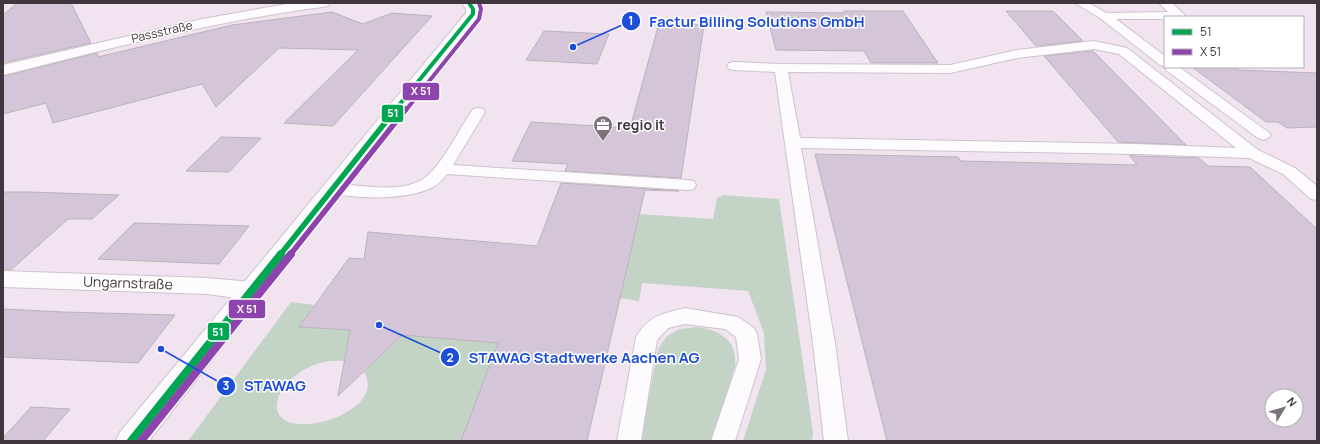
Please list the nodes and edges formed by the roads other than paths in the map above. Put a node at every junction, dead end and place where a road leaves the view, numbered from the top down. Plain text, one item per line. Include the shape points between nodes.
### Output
1 (323, 3) edge
2 (469, 3) edge
3 (1081, 3) edge
4 (1165, 3) edge
5 (1104, 16) junction
6 (1164, 61) edge
7 (734, 66) dead end
8 (781, 68) junction
9 (1172, 68) edge
10 (3, 70) edge
11 (478, 112) dead end
12 (1263, 135) dead end
13 (792, 143) junction
14 (1252, 153) junction
15 (442, 169) junction
16 (688, 184) dead end
17 (332, 188) junction
18 (1317, 195) edge
19 (3, 279) edge
20 (252, 291) junction
21 (131, 441) edge
22 (629, 441) edge
23 (723, 441) edge
24 (836, 441) edge

1 - 10 street, Passstraße via 221,18
2 - 17 street via 473,14
3 - 5 lane
4 - 5 lane via 1179,15
5 - 6 lane
7 - 8 lane
8 - 13 lane
8 - 14 lane via 950,69 1017,54 1094,45 1124,51
9 - 12 lane
11 - 15 lane
13 - 14 lane
13 - 24 lane via 824,343
14 - 18 lane via 1289,171
15 - 16 lane
15 - 17 lane via 429,183 399,192
17 - 20 street
19 - 20 street, Ungarnstraße via 207,286
20 - 21 street
22 - 23 lane via 648,337 662,322 685,316 731,322 746,334 750,359

